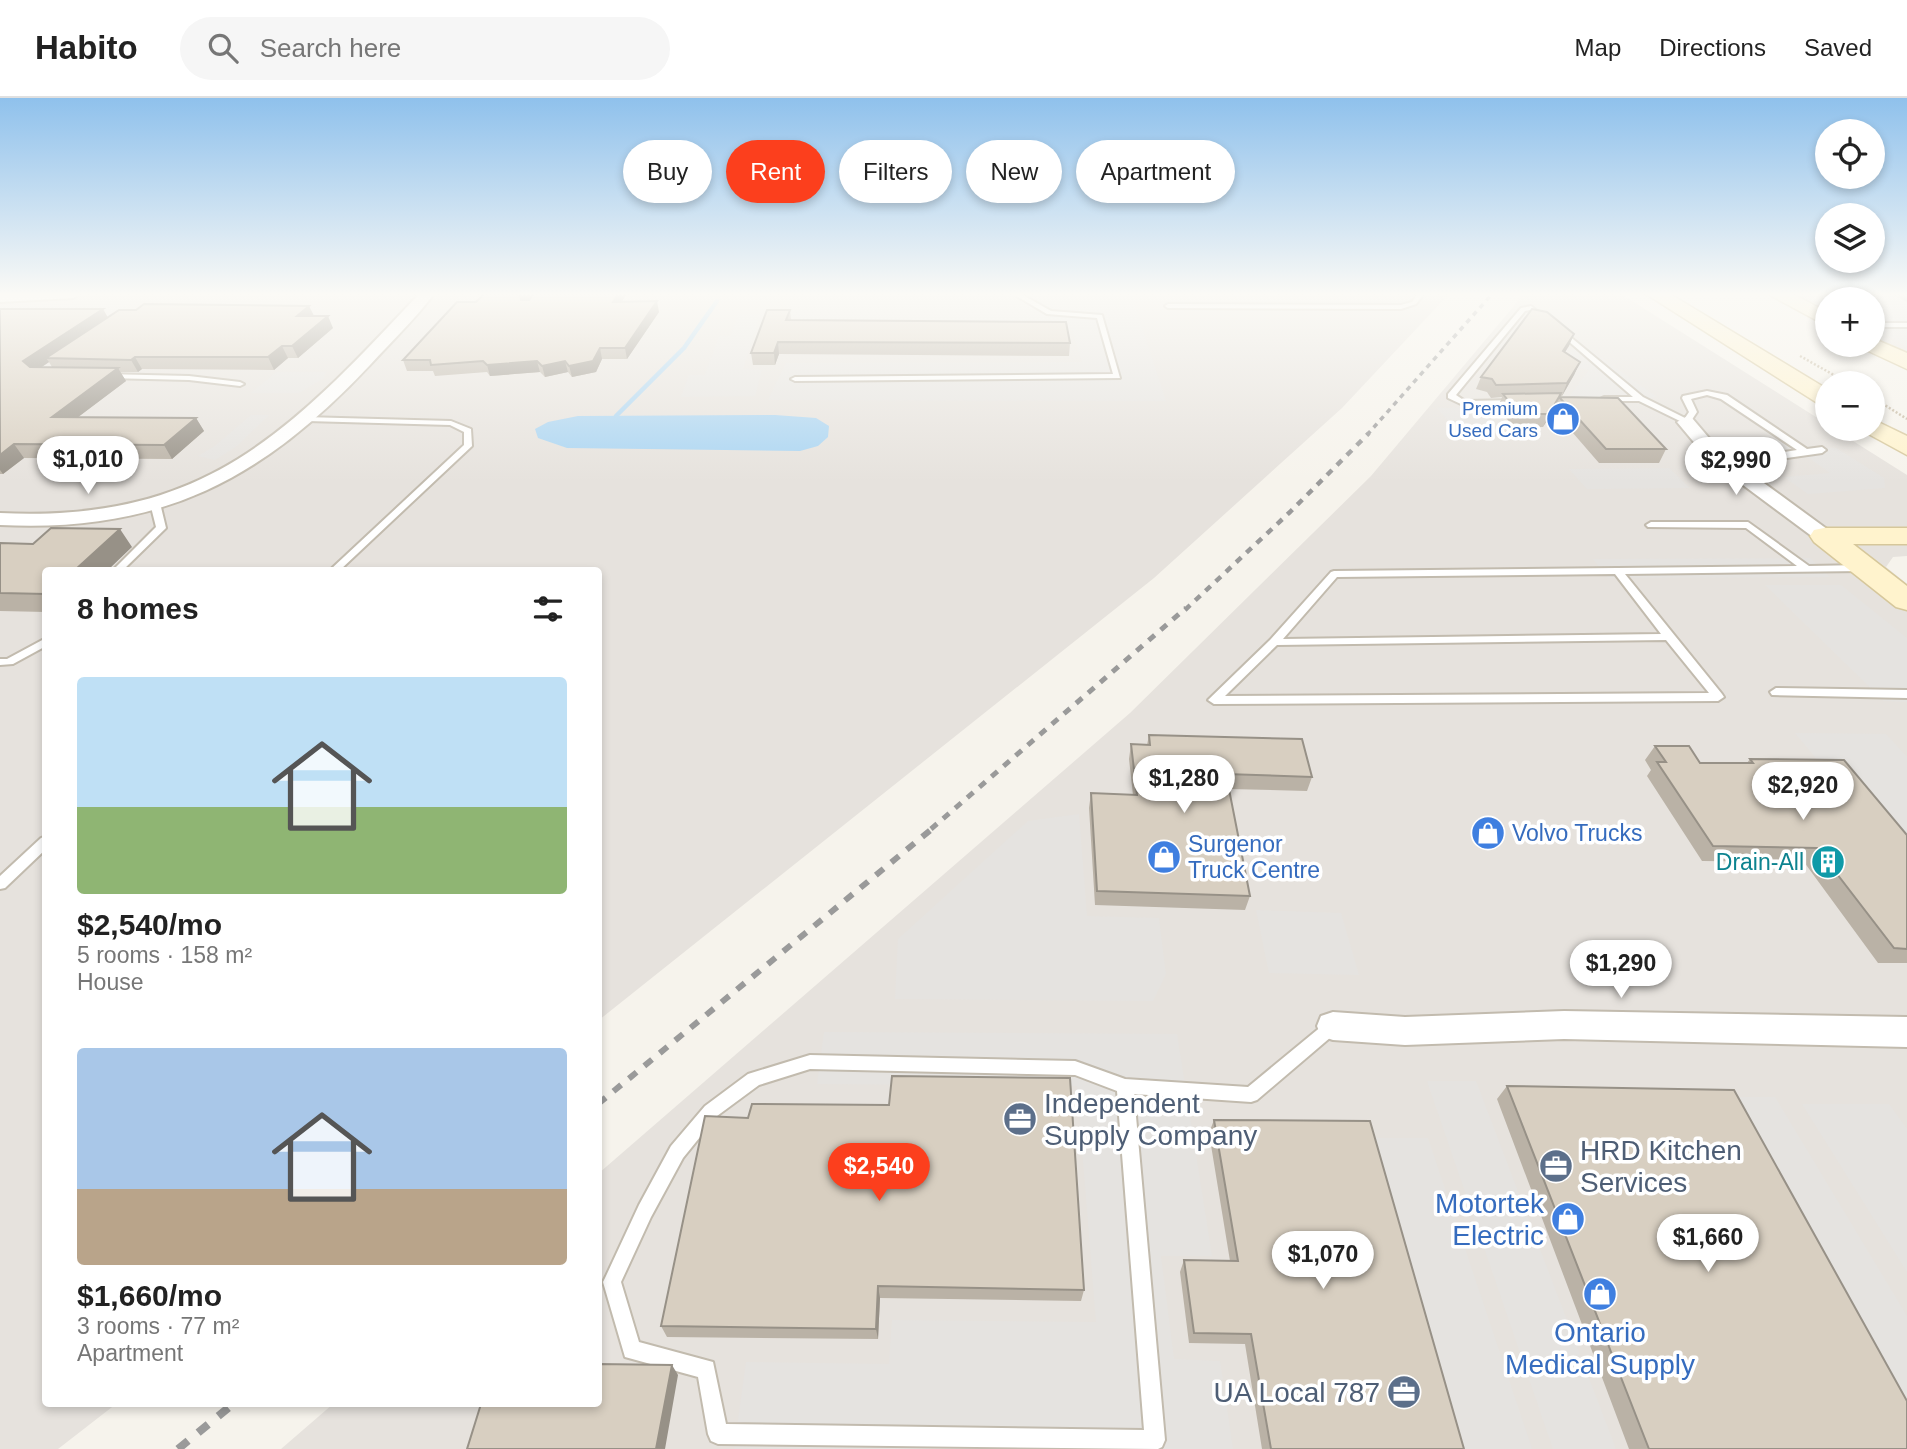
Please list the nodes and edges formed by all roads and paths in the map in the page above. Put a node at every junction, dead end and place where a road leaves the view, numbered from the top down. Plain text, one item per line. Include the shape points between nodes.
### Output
1 (369, 357) edge
2 (1112, 357) edge
3 (1483, 357) edge
4 (1590, 357) edge
5 (1760, 357) edge
6 (1785, 357) edge
7 (1815, 375) edge
8 (93, 376) edge
9 (795, 379) dead end
10 (240, 384) dead end
11 (1815, 391) edge
12 (1640, 399) junction
13 (1599, 400) edge
14 (1531, 401) edge
15 (1885, 405) edge
16 (1885, 416) edge
17 (307, 419) junction
18 (1907, 419) edge
19 (1686, 422) junction
20 (1907, 429) edge
21 (1885, 434) edge
22 (1907, 447) edge
23 (1822, 450) dead end
24 (1804, 451) junction
25 (1726, 464) junction
26 (155, 503) junction
27 (2, 521) edge
28 (1651, 525) dead end
29 (1902, 535) edge
30 (1824, 536) junction
31 (121, 567) edge
32 (338, 567) edge
33 (1864, 568) junction
34 (1806, 569) junction
35 (1618, 571) junction
36 (1907, 601) edge
37 (1669, 637) junction
38 (1273, 642) junction
39 (42, 643) edge
40 (0, 662) edge
41 (1776, 692) dead end
42 (1907, 694) edge
43 (42, 845) edge
44 (0, 884) edge
45 (1333, 1026) joint
46 (1907, 1032) edge
47 (1125, 1086) junction

1 - 17 street
2 - 9 lane via 1117,376
3 - 14 lane via 1451,396 1463,403
4 - 12 lane
5 - 11 main road
6 - 7 main road
8 - 10 lane
12 - 13 lane
12 - 19 lane
15 - 18 path
16 - 20 main road
17 - 26 street via 236,472
17 - 32 lane via 451,423 468,431 468,446
19 - 24 lane via 1693,412 1686,398 1707,393 1724,397
19 - 25 street
21 - 22 main road
23 - 24 lane
24 - 25 lane via 1762,462
25 - 30 street
26 - 27 street via 69,520
26 - 31 lane via 161,528
28 - 34 lane via 1748,525
29 - 30 main road
30 - 33 street
33 - 34 lane
33 - 36 street
34 - 35 lane
35 - 37 lane
35 - 38 lane via 1334,574
37 - 38 lane
37 - 38 lane via 1718,697 1214,700
39 - 40 lane via 9,662
41 - 42 lane
43 - 44 lane
45 - 46 street via 1405,1031 1564,1025
45 - 47 lane via 1251,1095
47 - 47 lane via 1155,1440 718,1434 706,1368 632,1350 612,1282 677,1152 711,1111 754,1079 810,1062 1075,1068

